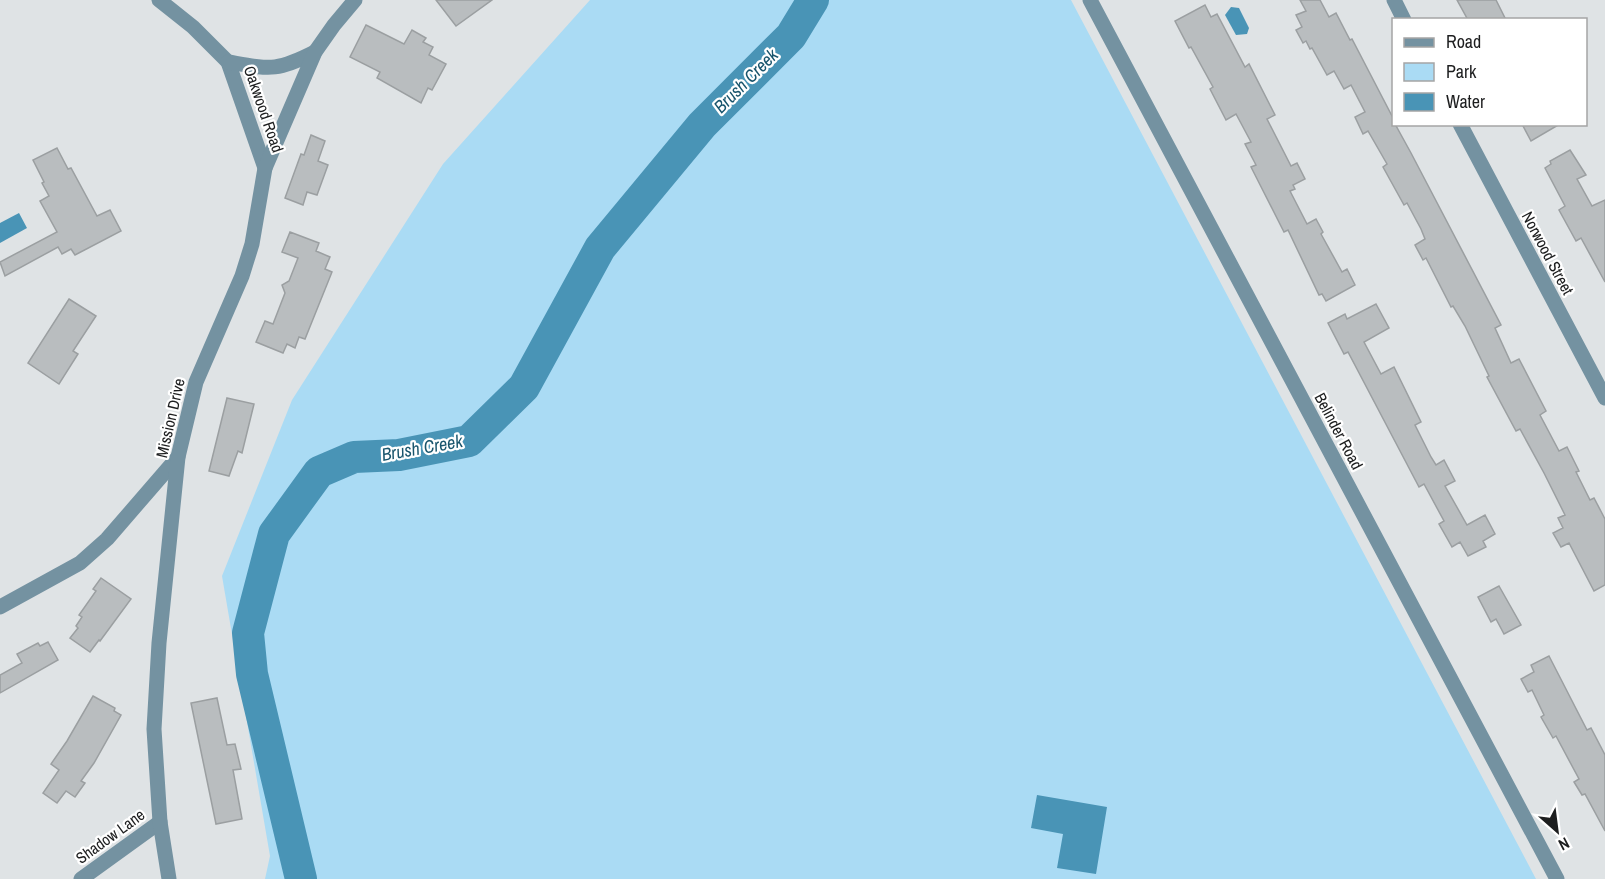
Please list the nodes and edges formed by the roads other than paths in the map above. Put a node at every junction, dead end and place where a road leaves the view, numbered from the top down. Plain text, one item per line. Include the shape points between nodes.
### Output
1 (159, 0) edge
2 (355, 0) edge
3 (1090, 0) edge
4 (1394, 0) edge
5 (1403, 18) edge
6 (315, 52) junction
7 (228, 62) junction
8 (1461, 126) edge
9 (265, 168) junction
10 (1605, 398) edge
11 (178, 456) junction
12 (0, 607) edge
13 (160, 822) junction
14 (81, 879) edge
15 (169, 879) edge
16 (1557, 879) edge

1 - 7 street, Oakwood Road
2 - 6 street, Mission Drive
3 - 16 street, Belinder Road
4 - 5 street
6 - 7 street, Oakwood Road via 282,67
6 - 9 street, Mission Drive
7 - 9 street, Oakwood Road
8 - 10 street, Norwood Street
9 - 11 street, Mission Drive via 252,244 196,382
11 - 12 street via 107,539 80,563
11 - 13 street, Mission Drive via 154,729
13 - 14 street, Shadow Lane
13 - 15 street, Mission Drive

